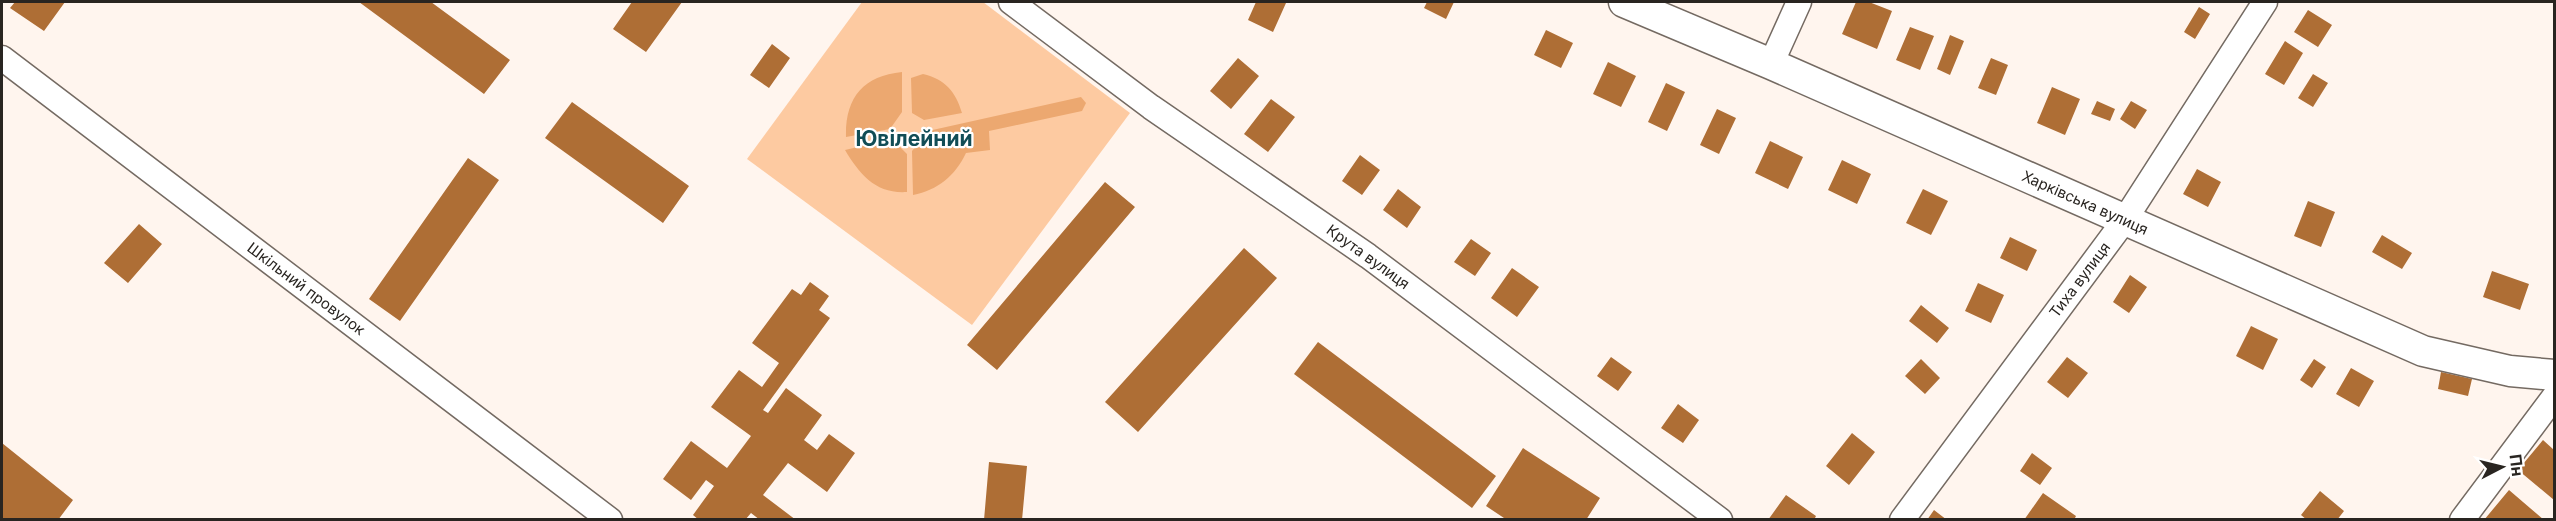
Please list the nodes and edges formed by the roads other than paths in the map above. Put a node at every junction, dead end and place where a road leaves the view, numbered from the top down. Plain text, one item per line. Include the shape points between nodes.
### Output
1 (1011, 2) edge
2 (1623, 2) edge
3 (1799, 2) edge
4 (2265, 2) edge
5 (2, 58) edge
6 (1771, 64) junction
7 (2124, 221) junction
8 (2554, 375) edge
9 (2554, 397) edge
10 (610, 519) edge
11 (1720, 519) edge
12 (1902, 519) edge
13 (2462, 519) edge

1 - 11 street, Крута вулиця via 1151,107 1368,256
2 - 6 main road, Харківська вулиця
3 - 6 street
4 - 7 street, Тиха вулиця
5 - 10 street, Шкільний провулок
6 - 7 main road, Харківська вулиця
7 - 8 main road, Харківська вулиця via 2423,351 2510,371
7 - 12 street, Тиха вулиця
9 - 13 street

